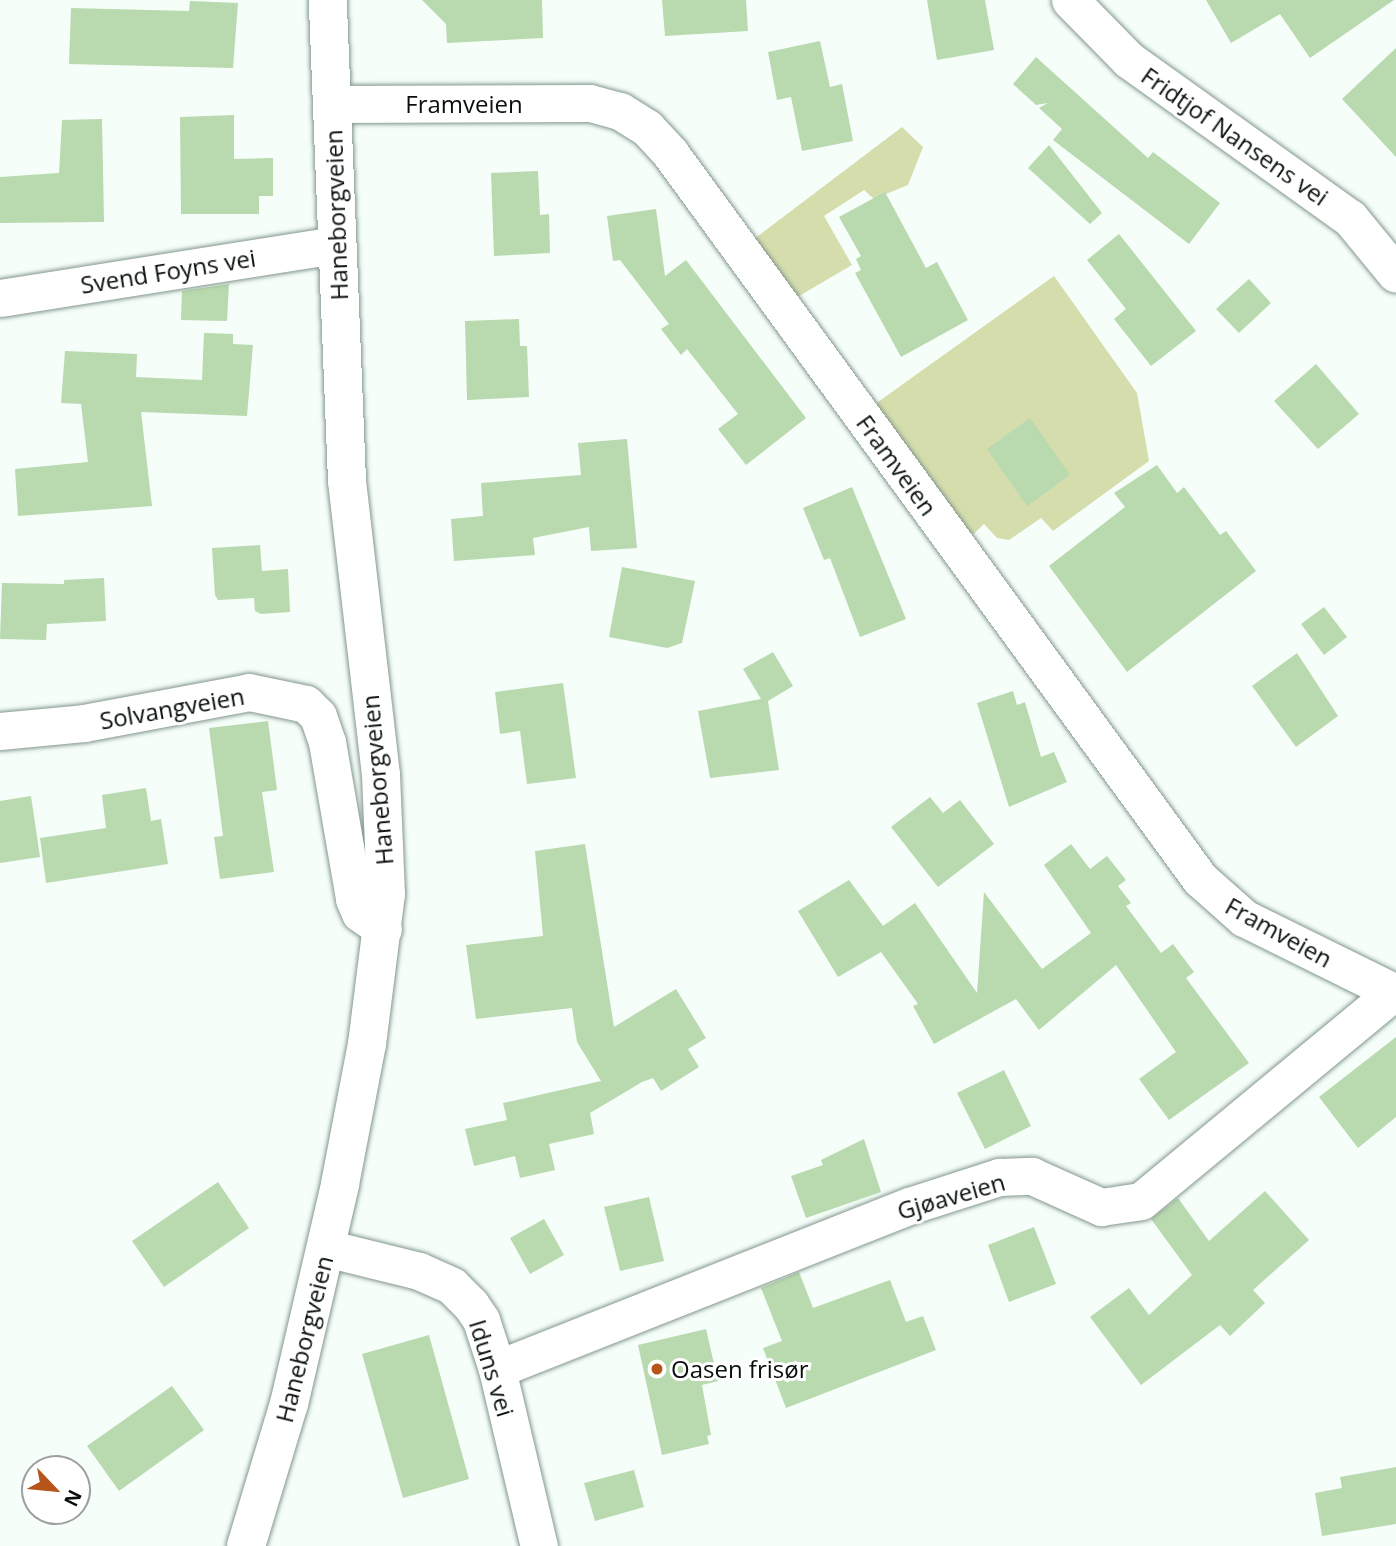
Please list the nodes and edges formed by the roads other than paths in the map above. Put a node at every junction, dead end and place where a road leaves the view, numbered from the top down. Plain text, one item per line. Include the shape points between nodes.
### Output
1 (328, 0) edge
2 (1070, 0) edge
3 (332, 104) junction
4 (336, 245) junction
5 (1396, 274) edge
6 (0, 298) edge
7 (0, 731) edge
8 (383, 929) junction
9 (1395, 992) edge
10 (326, 1248) junction
11 (497, 1369) junction
12 (246, 1546) edge
13 (539, 1546) edge

1 - 3 street, Haneborgveien
2 - 5 street, Fridtjof Nansens vei via 1129,60 1350,218
3 - 4 street, Haneborgveien
3 - 9 street, Framveien via 590,103 620,111 647,128 678,163 1200,879 1244,918
4 - 6 street, Svend Foyns vei
4 - 8 street, Haneborgveien via 351,534 384,825
7 - 8 street, Solvangveien via 84,723 249,692 306,704 318,716 327,742 354,899 360,913
8 - 10 street, Haneborgveien via 365,1057
9 - 11 street, Gjøaveien via 1141,1201 1101,1207 1032,1176 999,1177 909,1206
10 - 11 street, Iduns vei via 419,1271 452,1286 481,1320
10 - 12 street, Haneborgveien via 289,1404
11 - 13 street, Iduns vei

